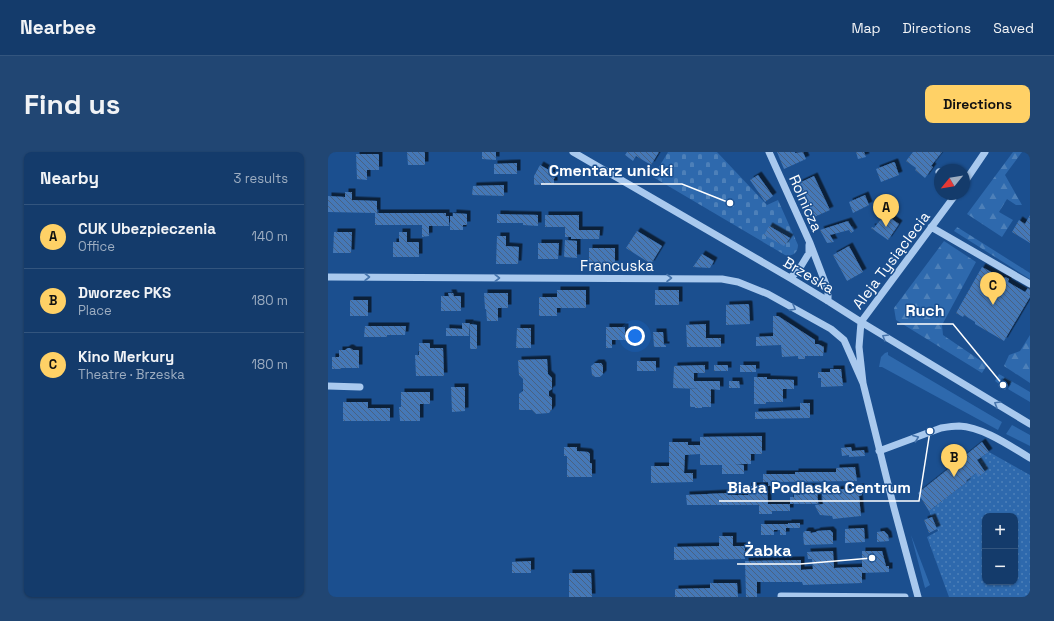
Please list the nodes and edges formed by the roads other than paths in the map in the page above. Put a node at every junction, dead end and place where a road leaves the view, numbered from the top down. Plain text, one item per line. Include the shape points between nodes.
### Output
1 (573, 152) edge
2 (769, 152) edge
3 (985, 152) edge
4 (989, 152) edge
5 (978, 163) junction
6 (970, 174) edge
7 (951, 200) edge
8 (931, 227) junction
9 (810, 243) junction
10 (328, 277) edge
11 (790, 278) junction
12 (1030, 284) edge
13 (828, 301) junction
14 (860, 322) junction
15 (863, 383) junction
16 (328, 386) edge
17 (360, 386) dead end
18 (1030, 424) edge
19 (879, 451) junction
20 (1030, 458) edge
21 (781, 596) edge
22 (905, 597) edge
23 (918, 597) edge

1 - 11 street, Brzeska
2 - 9 street, Rolnicza
3 - 5 street
4 - 5 street
5 - 6 street
7 - 8 street, Aleja Tysiąclecia
8 - 12 street
8 - 14 street, Aleja Tysiąclecia
9 - 11 street, Rolnicza via 808,253 798,271
9 - 13 street, Rolnicza via 828,290
10 -> 15 street, Francuska via 722,279 738,282 768,294 844,340
11 - 13 street, Brzeska
13 - 14 street, Brzeska
14 - 15 street via 859,347
18 -> 14 street, Brzeska
15 - 19 street
16 - 17 street
19 -> 20 street via 941,428 960,426 987,434
19 - 23 street
21 - 22 street

